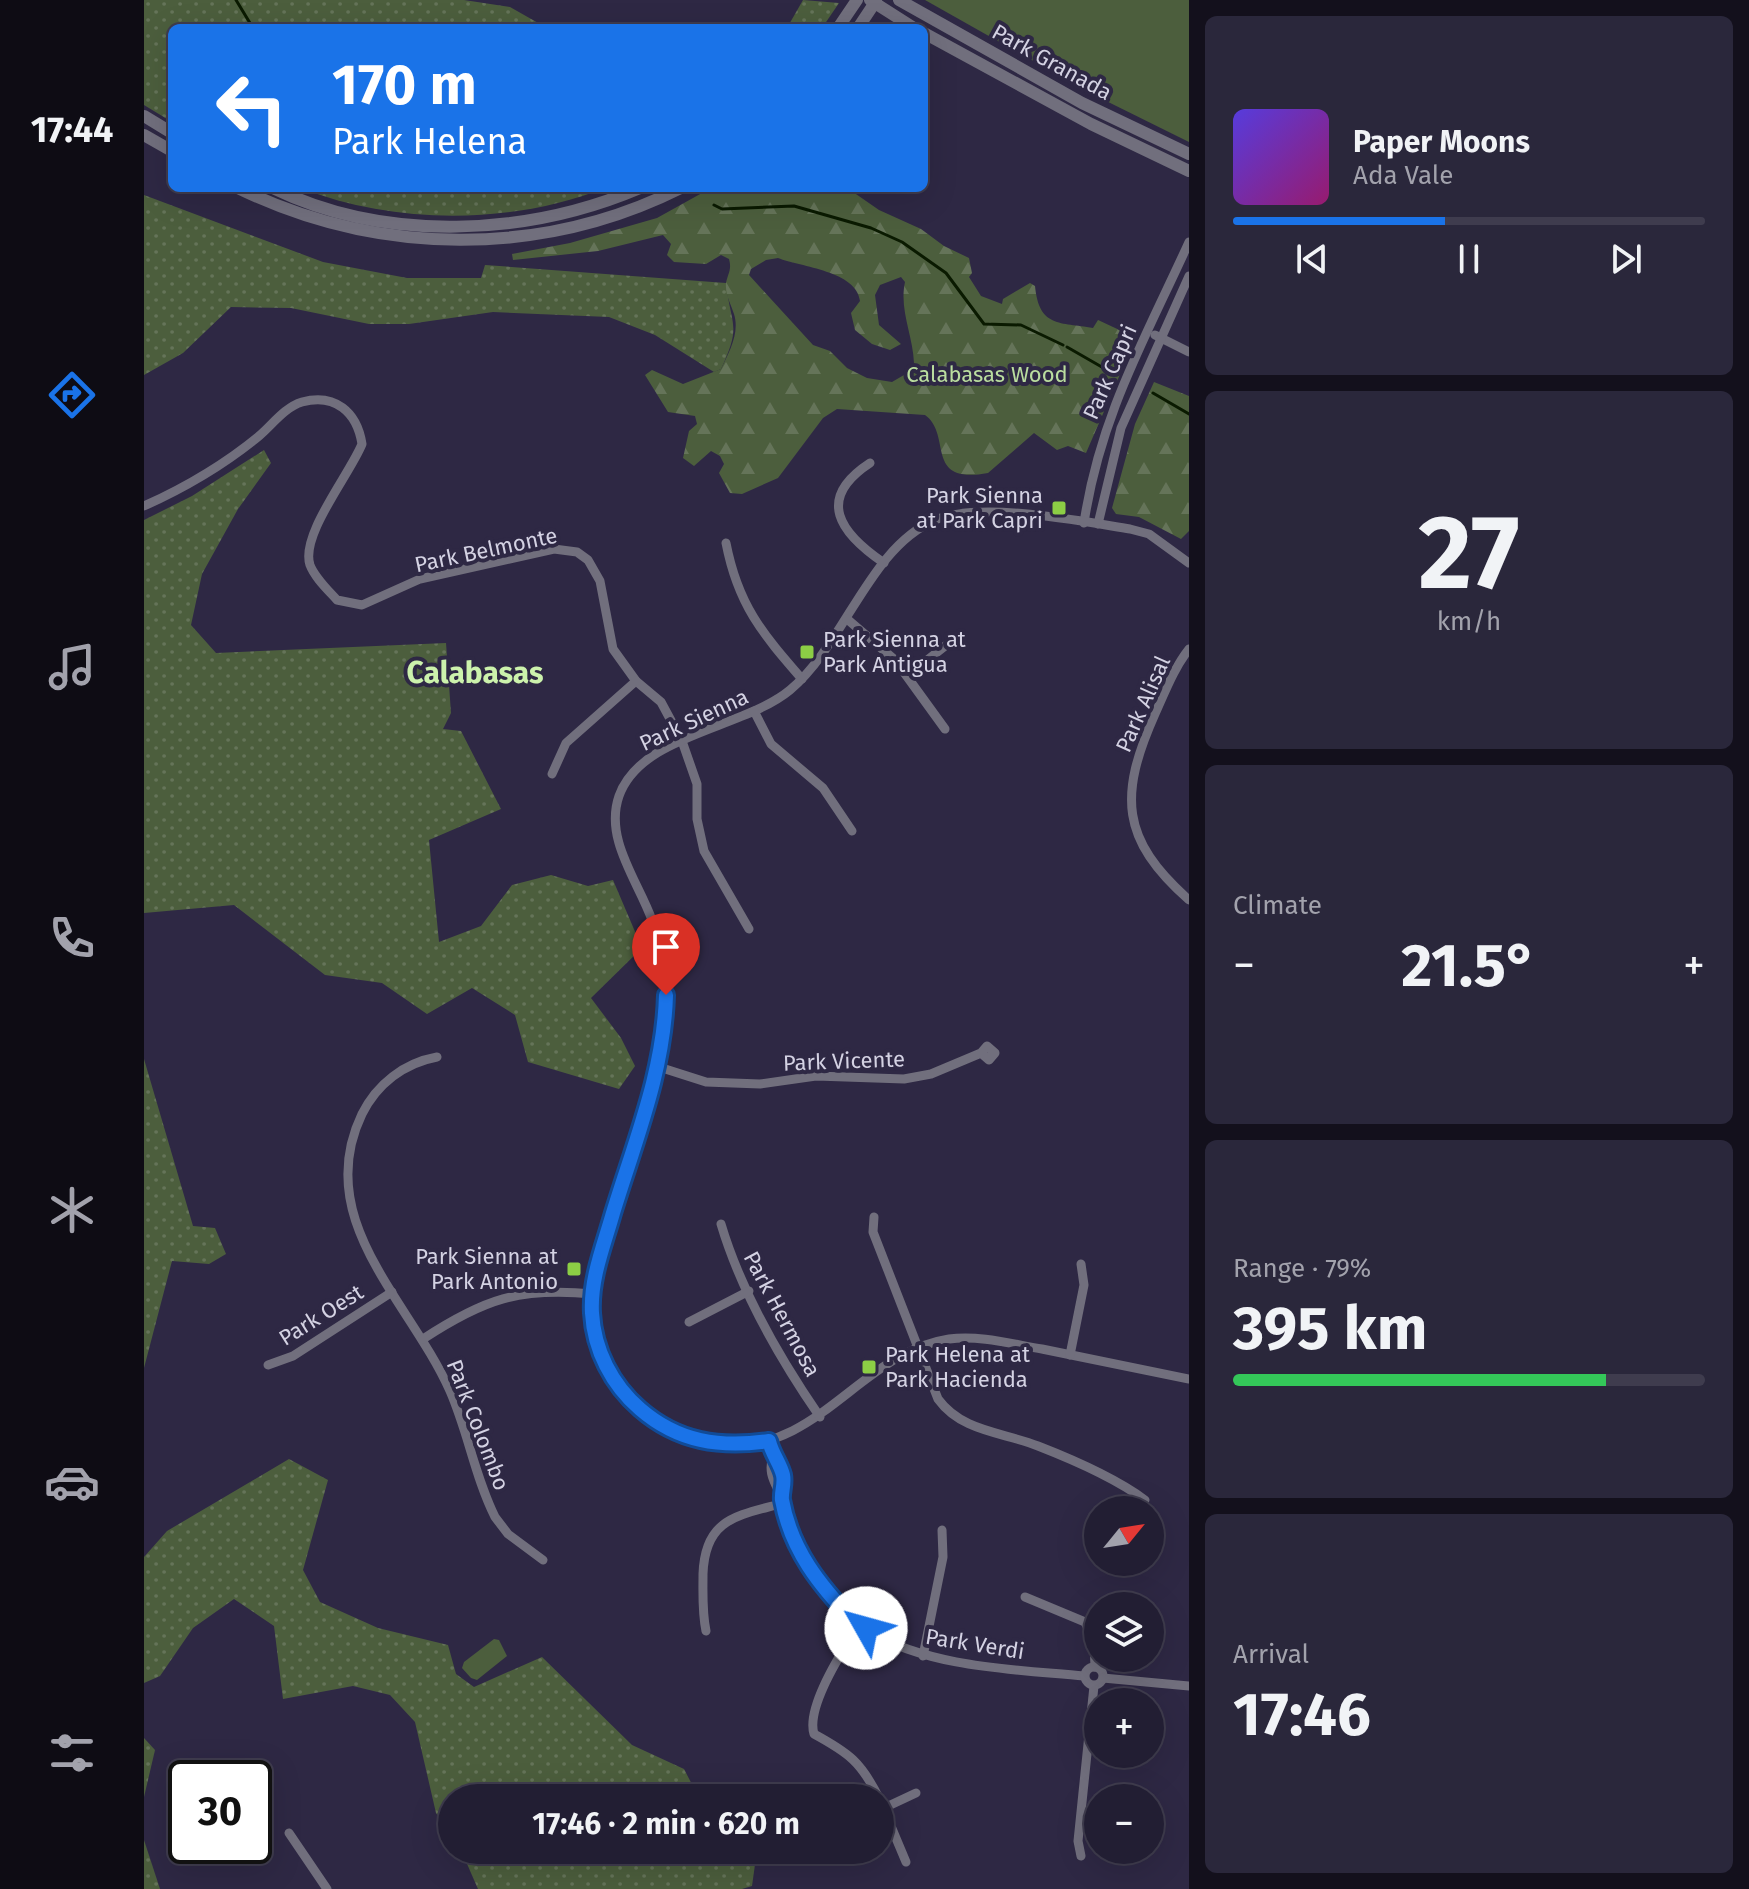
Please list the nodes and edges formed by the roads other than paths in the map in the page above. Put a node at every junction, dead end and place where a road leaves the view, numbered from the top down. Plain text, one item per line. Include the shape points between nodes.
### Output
1 (857, 0) edge
2 (899, 0) edge
3 (874, 2) edge
4 (841, 24) edge
5 (860, 24) edge
6 (908, 24) edge
7 (928, 35) edge
8 (144, 116) edge
9 (168, 131) edge
10 (144, 135) edge
11 (168, 149) edge
12 (1189, 154) edge
13 (1189, 171) edge
14 (246, 192) edge
15 (285, 192) edge
16 (627, 192) edge
17 (671, 192) edge
18 (1189, 242) edge
19 (1189, 276) edge
20 (1148, 332) junction
21 (1160, 337) junction
22 (1189, 352) edge
23 (870, 463) dead end
24 (144, 506) edge
25 (1084, 523) junction
26 (1098, 524) junction
27 (726, 543) dead end
28 (884, 563) junction
29 (1189, 563) edge
30 (847, 619) junction
31 (954, 639) dead end
32 (1189, 649) edge
33 (907, 676) junction
34 (802, 679) junction
35 (636, 681) junction
36 (754, 711) junction
37 (945, 729) dead end
38 (682, 741) junction
39 (552, 774) dead end
40 (852, 831) dead end
41 (1189, 900) edge
42 (749, 929) dead end
43 (981, 1053) dead end
44 (437, 1057) dead end
45 (659, 1067) junction
46 (874, 1217) dead end
47 (721, 1224) dead end
48 (1081, 1264) dead end
49 (749, 1291) junction
50 (392, 1292) junction
51 (593, 1294) junction
52 (689, 1322) dead end
53 (423, 1339) junction
54 (918, 1346) junction
55 (1070, 1355) junction
56 (268, 1365) dead end
57 (1188, 1376) edge
58 (820, 1417) junction
59 (769, 1441) junction
60 (773, 1455) junction
61 (783, 1475) junction
62 (771, 1478) junction
63 (1139, 1496) edge
64 (782, 1500) junction
65 (942, 1530) dead end
66 (543, 1560) dead end
67 (1025, 1597) dead end
68 (1084, 1622) edge
69 (854, 1627) junction
70 (706, 1631) dead end
71 (923, 1656) junction
72 (1089, 1672) edge
73 (1101, 1672) edge
74 (1084, 1676) junction
75 (1103, 1678) junction
76 (1094, 1686) junction
77 (1189, 1686) edge
78 (871, 1784) edge
79 (916, 1793) dead end
80 (894, 1799) edge
81 (289, 1833) dead end
82 (894, 1833) edge
83 (1081, 1856) dead end
84 (906, 1862) dead end
85 (327, 1889) edge

1 - 4 street
2 - 12 street, Park Granada via 1082,103
3 - 5 street
3 - 6 street
7 - 13 street, Park Granada
8 - 9 street
10 - 11 street
14 - 17 street via 337,226 468,242 585,225
15 - 16 street via 386,221 466,226 545,218
18 - 20 street, Park Capri
19 - 21 street, Park Capri
20 - 21 street
20 - 25 street, Park Capri via 1105,427
21 - 22 street
21 - 26 street, Park Capri via 1121,428
23 - 28 street via 846,479 840,515 848,534
24 - 35 street, Park Belmonte via 188,484 300,403 338,403 360,428 362,444 315,529 308,556 337,600 362,605 420,579 554,549 577,552 595,569 613,649
25 - 26 street, Park Sienna
25 - 28 street, Park Sienna via 958,514 912,534
26 - 29 street, Park Sienna via 1149,534
27 - 34 street via 733,580 748,612
28 - 30 street, Park Sienna
30 - 33 street
30 - 34 street, Park Sienna
31 - 33 street
32 - 41 street, Park Alisal via 1136,757 1131,787 1143,849 1160,874
33 - 37 street
34 - 36 street, Park Sienna
35 - 38 street, Park Belmonte via 661,702
35 - 39 street via 566,743
36 - 38 street, Park Sienna
36 - 40 street via 771,744 823,788
38 - 42 street, Park Belmonte via 697,784 704,851
38 - 45 street, Park Sienna via 636,768 622,788 616,811 620,848 652,920 663,963 665,1030
43 - 45 street, Park Vicente via 904,1079 816,1076 760,1084 706,1082
44 - 50 street, Park Colombo via 417,1060 393,1075 368,1102 351,1140 351,1218
45 - 51 street, Park Sienna
46 - 54 street via 873,1232
47 - 49 street, Park Hermosa
48 - 55 street via 1084,1285
49 - 52 street
49 - 58 street, Park Hermosa
50 - 53 street, Park Colombo
50 - 56 street, Park Oest via 293,1356
51 - 53 street via 516,1294 463,1315
51 - 59 street, Park Sienna via 601,1356 615,1382 660,1427 710,1444
53 - 66 street, Park Colombo via 450,1390 495,1517
54 - 55 street via 973,1338
54 - 58 street
54 - 63 street via 938,1399 960,1422 1037,1445
55 - 57 street
58 - 59 street
59 - 60 street
60 - 61 street
60 - 62 street
61 - 62 street
61 - 64 street
62 - 64 street
64 - 69 street via 798,1549 819,1586
64 - 70 street via 738,1516 710,1536 703,1562
65 - 71 street via 943,1557
67 - 68 street
69 - 71 street, Park Verdi
69 - 78 street via 811,1722 814,1734 849,1753
71 - 74 street, Park Verdi
72 - 74 street
73 - 75 street
74 - 76 street
75 - 76 street
75 - 77 street
76 - 83 street via 1078,1841
79 - 80 street
81 - 85 street
82 - 84 street

